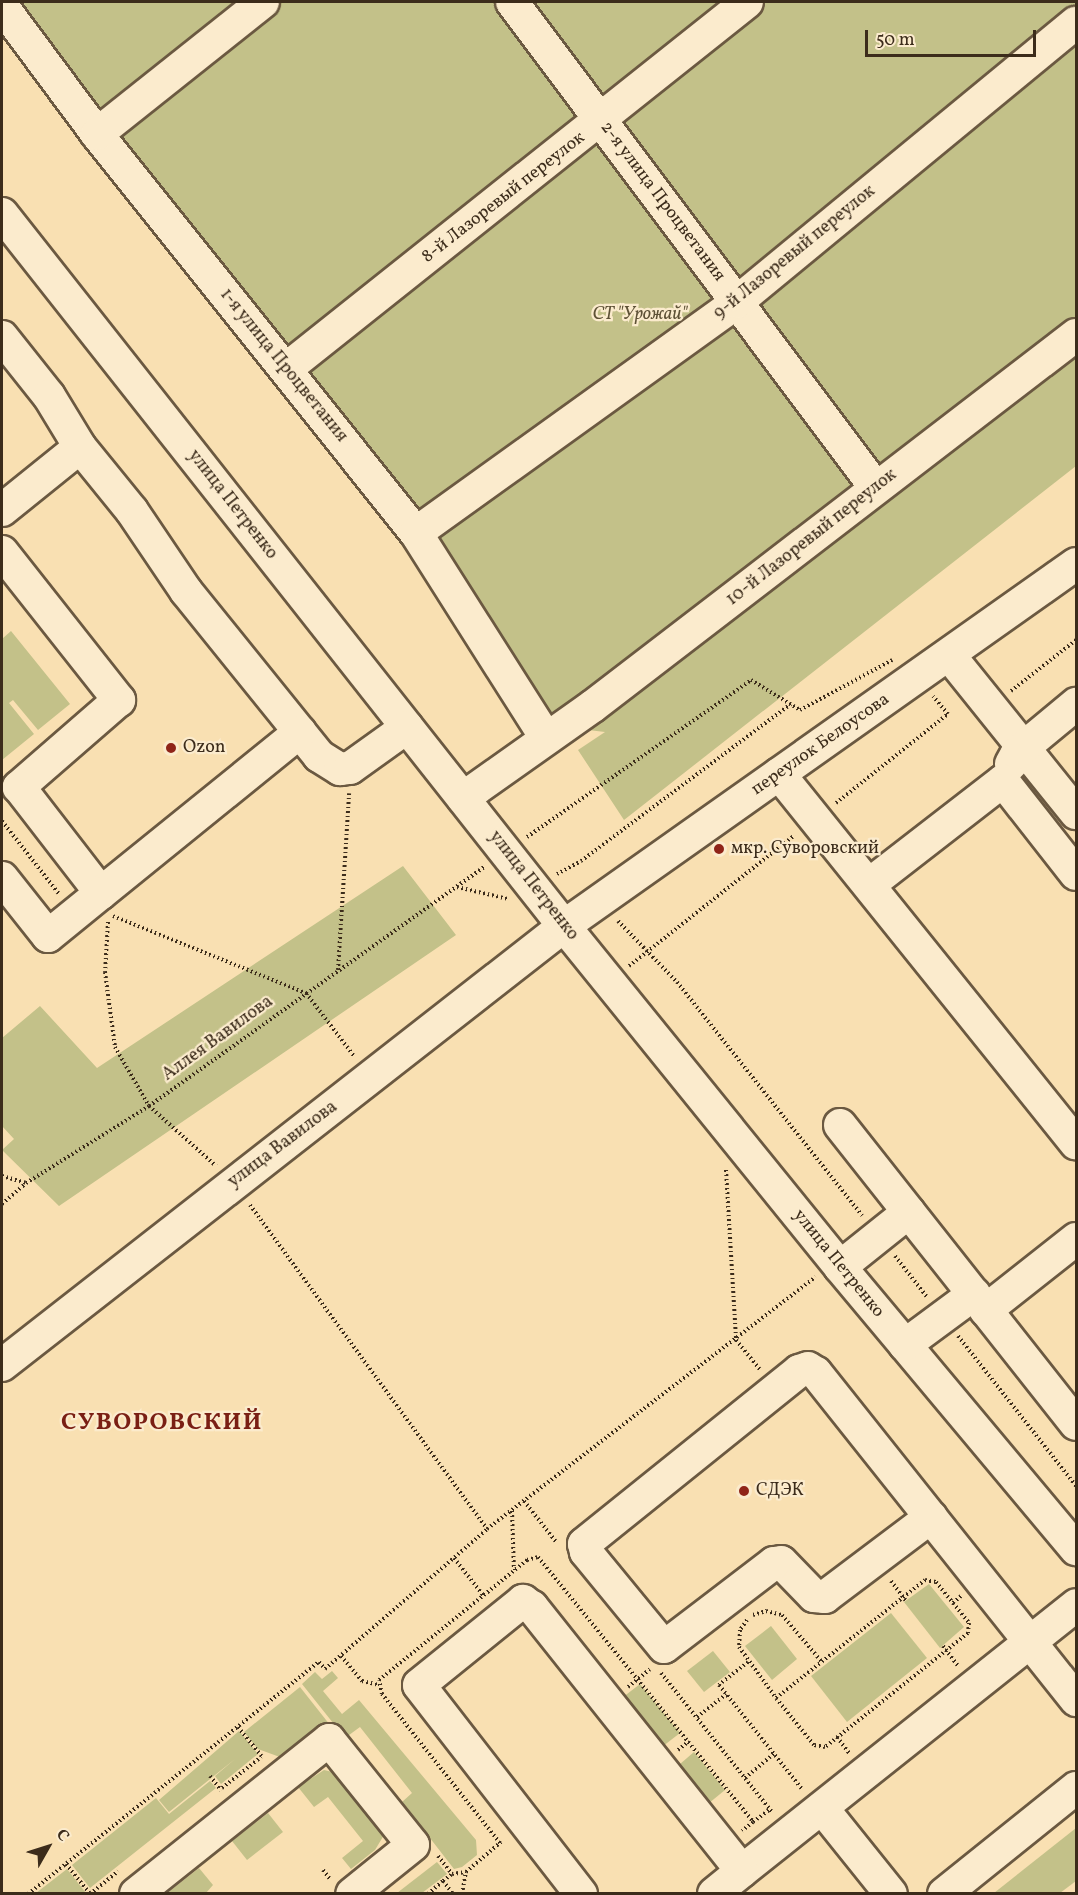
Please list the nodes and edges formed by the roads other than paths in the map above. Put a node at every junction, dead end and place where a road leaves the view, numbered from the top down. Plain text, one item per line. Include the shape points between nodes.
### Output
1 (263, 2) edge
2 (512, 2) edge
3 (747, 2) edge
4 (2, 6) edge
5 (1077, 23) edge
6 (601, 121) junction
7 (97, 134) junction
8 (2, 213) edge
9 (737, 302) junction
10 (1077, 335) edge
11 (3, 342) edge
12 (286, 369) junction
13 (80, 447) junction
14 (876, 488) junction
15 (2, 510) edge
16 (416, 533) junction
17 (2, 552) edge
18 (1077, 564) edge
19 (949, 655) junction
20 (1077, 704) edge
21 (407, 727) junction
22 (300, 732) junction
23 (546, 738) junction
24 (1024, 747) junction
25 (779, 774) junction
26 (1002, 781) junction
27 (463, 798) junction
28 (1077, 813) edge
29 (1077, 874) edge
30 (2, 878) edge
31 (870, 884) junction
32 (101, 893) junction
33 (564, 926) junction
34 (840, 1125) dead end
35 (1077, 1143) edge
36 (909, 1212) junction
37 (1077, 1239) edge
38 (837, 1264) junction
39 (980, 1302) junction
40 (905, 1345) junction
41 (2, 1365) edge
42 (1077, 1425) edge
43 (930, 1517) junction
44 (1077, 1549) edge
45 (1077, 1605) edge
46 (1030, 1642) junction
47 (1077, 1700) edge
48 (1077, 1788) edge
49 (820, 1809) junction
50 (742, 1871) junction
51 (136, 1893) edge
52 (352, 1893) edge
53 (581, 1893) edge
54 (714, 1893) edge
55 (891, 1893) edge
56 (944, 1893) edge

1 - 7 street
2 - 6 street, 2-я улица Процветания
3 - 6 street, 8-й Лазоревый переулок
4 - 7 street, 1-я улица Процветания
5 - 9 street, 9-й Лазоревый переулок
6 - 9 street, 2-я улица Процветания
6 - 12 street, 8-й Лазоревый переулок
7 - 12 street, 1-я улица Процветания
8 - 21 street, улица Петренко
9 - 14 street, 2-я улица Процветания
9 - 16 street, 9-й Лазоревый переулок
10 - 14 street, 10-й Лазоревый переулок
11 - 13 street via 49,396
12 - 16 street, 1-я улица Процветания
13 - 15 street
13 - 22 street via 132,511 186,591
14 - 23 street, 10-й Лазоревый переулок
16 - 23 street, 1-я улица Процветания
17 - 32 street via 119,700 20,787
18 - 19 street, переулок Белоусова
19 - 24 street
19 - 25 street, переулок Белоусова
20 - 24 street
21 - 22 street via 350,768 329,765
21 - 27 street, улица Петренко
22 - 32 street
23 - 27 street, 10-й Лазоревый переулок
24 - 26 street
24 - 28 street
25 - 31 street
25 - 33 street, переулок Белоусова
26 - 29 street
26 - 31 street
27 - 33 street, улица Петренко
30 - 32 street via 48,936
31 - 35 street
33 - 38 street, улица Петренко
33 - 41 street, улица Вавилова
34 - 36 street
36 - 38 street
36 - 39 street
37 - 39 street
38 - 40 street, улица Петренко
39 - 40 street via 943,1317
39 - 42 street
40 - 44 street, улица Петренко
43 - 43 street via 816,1373 807,1368 584,1544 586,1552 659,1643 671,1645 774,1563 782,1562 790,1568 814,1596 833,1595
43 - 46 street
45 - 46 street
46 - 47 street
46 - 49 street
48 - 56 street
49 - 50 street
49 - 55 street
50 - 53 street via 532,1607 523,1601 500,1605 422,1679 421,1692
50 - 54 street
51 - 52 street via 329,1740 413,1845

